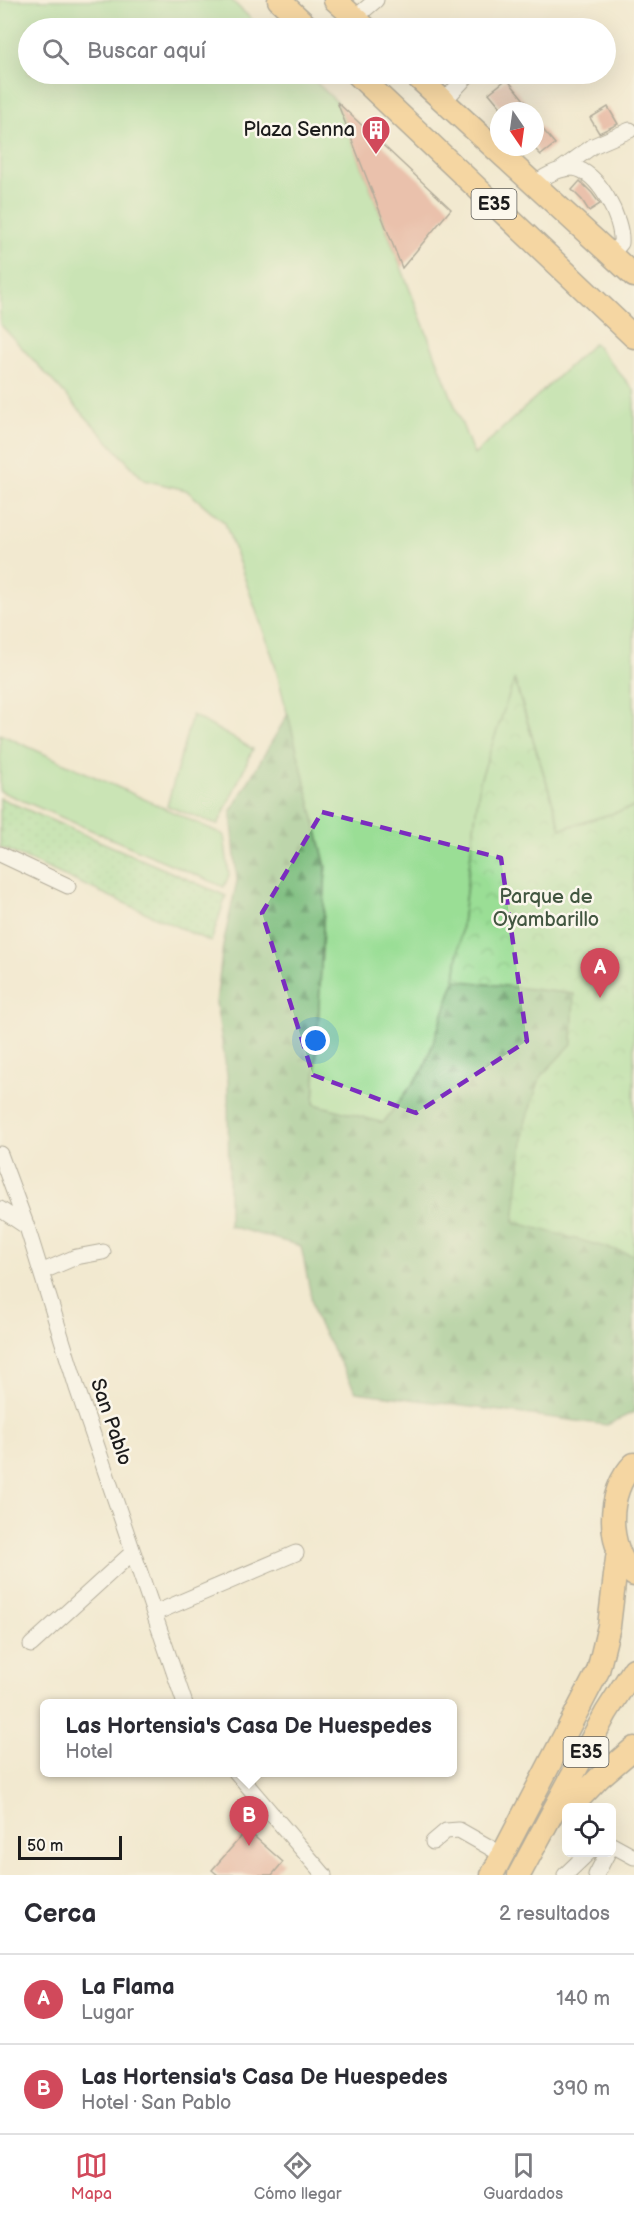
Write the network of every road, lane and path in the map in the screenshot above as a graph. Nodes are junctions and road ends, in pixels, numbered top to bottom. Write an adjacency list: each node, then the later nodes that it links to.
1 (279, 0): 4 (highway)
2 (335, 0): 5 (highway)
3 (376, 0): 6 (street)
4 (298, 18)
5 (355, 18)
6 (363, 18)
7 (368, 84): 16 (highway, E35)
8 (425, 84): 10 (highway, E35)
9 (460, 84): 10 (street)
10 (444, 101): 13 (highway, E35)
11 (630, 130): 12 (street)
12 (560, 170): 13 (street); 14 (street)
13 (534, 184): 14 (highway, E35)
14 (611, 255): 15 (highway, E35)
15 (634, 276)
16 (634, 337)
17 (0, 854): 18 (street)
18 (68, 886)
19 (0, 1154): 21 (street, San Pablo)
20 (0, 1209): 21 (street)
21 (27, 1227): 23 (street, San Pablo)
22 (103, 1252): 23 (street)
23 (41, 1272): 26 (street, San Pablo)
24 (634, 1464): 25 (highway, E35)
25 (618, 1550): 28 (highway, E35); 40 (highway, E35)
26 (133, 1552): 29 (street, San Pablo); 30 (street)
27 (296, 1553): 29 (street)
28 (634, 1575)
29 (154, 1613): 32 (street, San Pablo)
30 (31, 1645)
31 (634, 1669): 37 (highway, E35)
32 (183, 1699)
33 (634, 1748): 35 (highway)
34 (239, 1777): 44 (street)
35 (575, 1803)
36 (562, 1816): 37 (highway)
37 (540, 1838): 46 (highway, E35)
38 (433, 1842): 40 (street)
39 (616, 1849): 43 (street)
40 (503, 1854): 45 (highway, E35)
41 (584, 1857): 47 (street)
42 (606, 1857): 48 (street)
43 (634, 1857)
44 (324, 1875)
45 (492, 1875)
46 (519, 1875)
47 (565, 1875)
48 (596, 1875)

